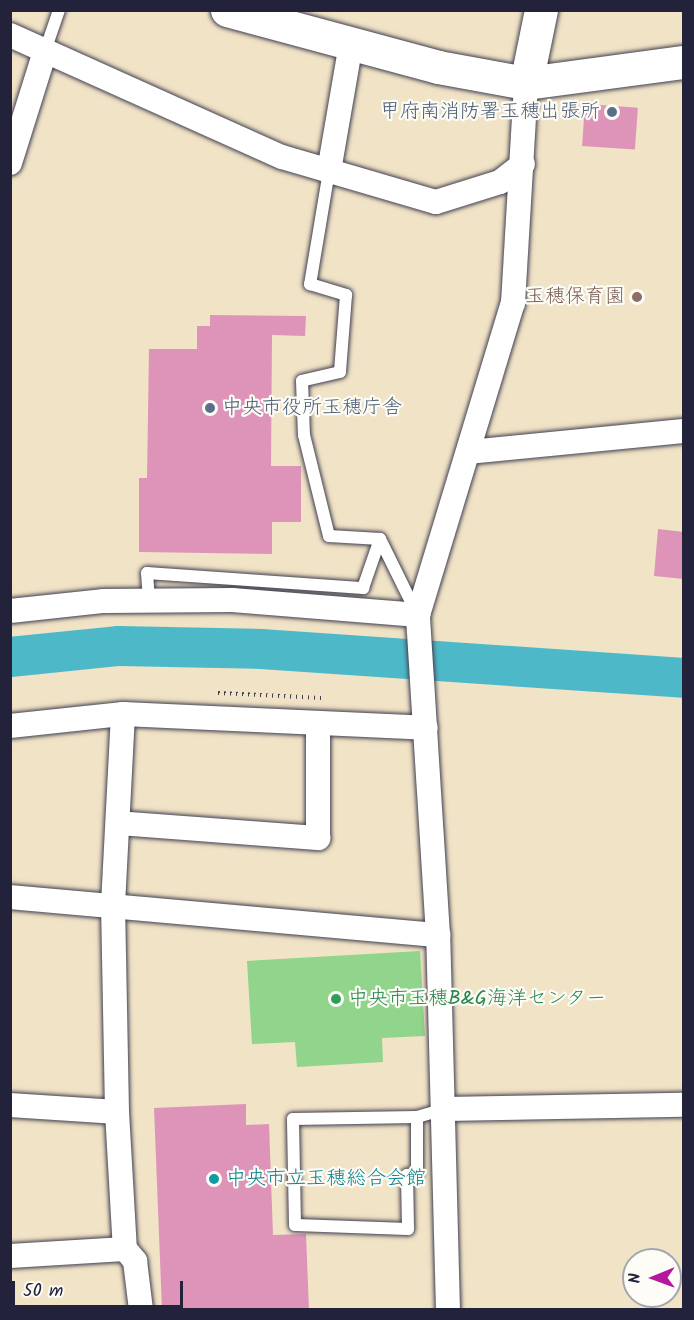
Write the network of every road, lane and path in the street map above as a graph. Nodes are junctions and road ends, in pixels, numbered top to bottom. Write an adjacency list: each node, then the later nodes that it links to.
1 (59, 10): 6 (lane)
2 (227, 10): 5 (street)
3 (541, 10): 8 (street)
4 (10, 35): 6 (street)
5 (351, 44): 8 (street); 11 (street)
6 (45, 51): 9 (street); 11 (street)
7 (684, 62): 8 (street)
8 (526, 83): 10 (street)
9 (10, 163)
10 (523, 164): 11 (street); 13 (street)
11 (329, 171): 14 (lane)
12 (684, 431): 13 (street)
13 (469, 452): 17 (street)
14 (380, 539): 15 (lane); 17 (lane)
15 (149, 601): 16 (street); 17 (street)
16 (10, 610)
17 (418, 615): 21 (street)
18 (123, 714): 19 (street); 20 (street); 22 (street)
19 (318, 723): 21 (street); 22 (street)
20 (10, 726)
21 (426, 728): 25 (street)
22 (118, 823): 24 (street)
23 (10, 897): 24 (street)
24 (113, 903): 25 (street); 29 (street)
25 (438, 935): 28 (street)
26 (10, 1105): 29 (street)
27 (684, 1105): 28 (street)
28 (445, 1109): 30 (lane); 34 (street)
29 (117, 1112): 31 (street)
30 (417, 1117): 30 (lane)
31 (125, 1249): 32 (street); 33 (street)
32 (10, 1256)
33 (141, 1310)
34 (448, 1310)

